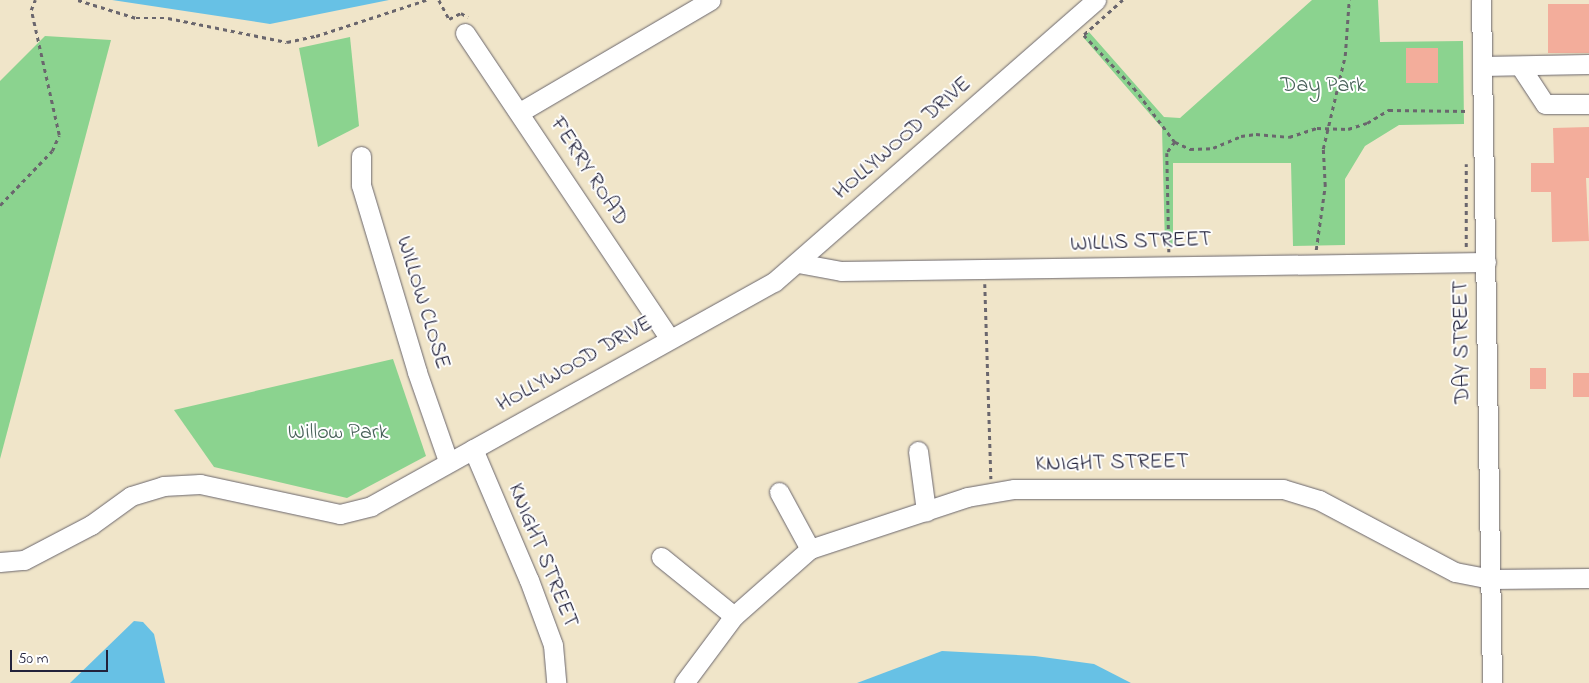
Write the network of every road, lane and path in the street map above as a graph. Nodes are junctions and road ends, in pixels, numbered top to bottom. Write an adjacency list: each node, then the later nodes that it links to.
1 (35, 0): 20 (path)
2 (78, 0): 3 (path)
3 (426, 0)
4 (440, 0): 10 (path)
5 (711, 0): 15 (street)
6 (1096, 0): 22 (street, HOLLYWOOD DRIVE)
7 (1123, 0): 18 (path)
8 (1349, 0): 17 (path)
9 (1481, 0): 12 (street, DAY STREET)
10 (464, 33): 15 (street, FERRY ROAD)
11 (1589, 64): 13 (street)
12 (1482, 66): 13 (street); 16 (street, DAY STREET)
13 (1520, 66): 14 (street)
14 (1589, 104)
15 (520, 112): 26 (street, FERRY ROAD)
16 (1483, 112): 17 (path); 21 (street, DAY STREET)
17 (1326, 130): 18 (path); 23 (path)
18 (1175, 142): 24 (path)
19 (361, 156): 29 (street, WILLOW CLOSE)
20 (0, 205)
21 (1486, 262): 23 (street, WILLIS STREET); 37 (street, DAY STREET)
22 (798, 263): 25 (street, WILLIS STREET); 26 (street, HOLLYWOOD DRIVE)
23 (1314, 264): 24 (street, WILLIS STREET)
24 (1169, 265): 25 (street, WILLIS STREET)
25 (985, 270): 31 (path)
26 (670, 339): 27 (street, HOLLYWOOD DRIVE)
27 (473, 449): 29 (street, HOLLYWOOD DRIVE); 39 (street, KNIGHT STREET)
28 (918, 451): 32 (street)
29 (448, 461): 35 (street, HOLLYWOOD DRIVE)
30 (779, 492): 33 (street)
31 (992, 493): 32 (street, KNIGHT STREET); 37 (street, KNIGHT STREET)
32 (926, 511): 33 (street, KNIGHT STREET)
33 (810, 549): 38 (street, KNIGHT STREET)
34 (661, 557): 38 (street)
35 (0, 562)
36 (1589, 578): 37 (street, KNIGHT STREET)
37 (1490, 579): 41 (street, DAY STREET)
38 (734, 616): 40 (street, KNIGHT STREET)
39 (556, 683)
40 (684, 683)
41 (1492, 683)

